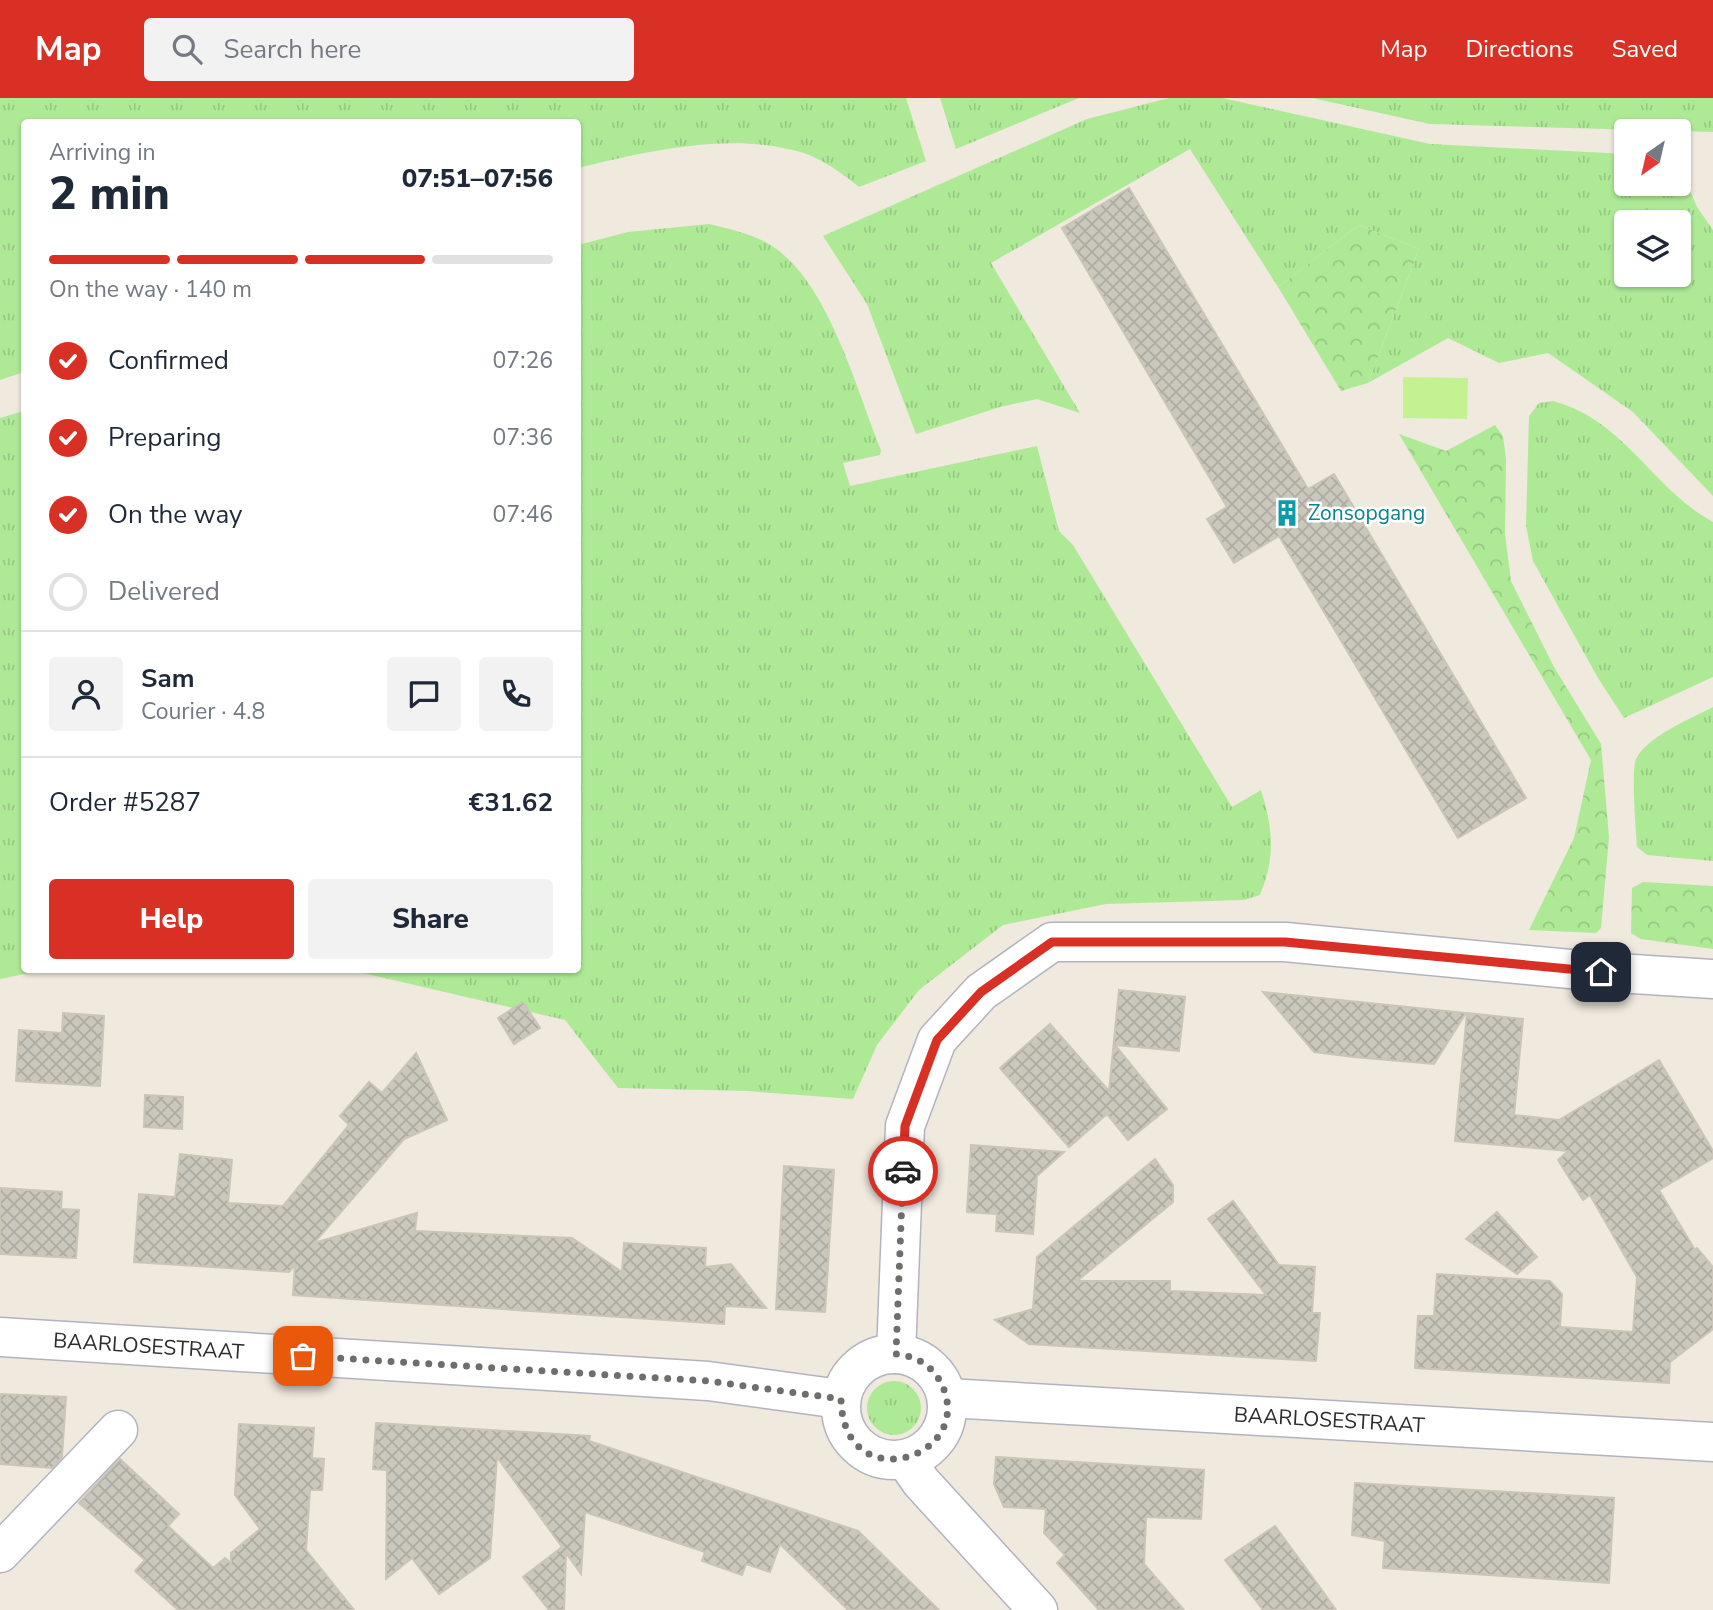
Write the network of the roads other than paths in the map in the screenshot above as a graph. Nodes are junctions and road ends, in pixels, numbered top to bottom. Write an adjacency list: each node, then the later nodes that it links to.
1 (1713, 979): 3 (street)
2 (0, 1337): 5 (street, BAARLOSESTRAAT)
3 (896, 1354): 4 (street); 5 (street)
4 (947, 1398): 7 (street, BAARLOSESTRAAT); 8 (street)
5 (841, 1399): 8 (street)
6 (118, 1430): 9 (street)
7 (1713, 1442)
8 (905, 1459): 10 (street)
9 (0, 1553)
10 (1038, 1610)

